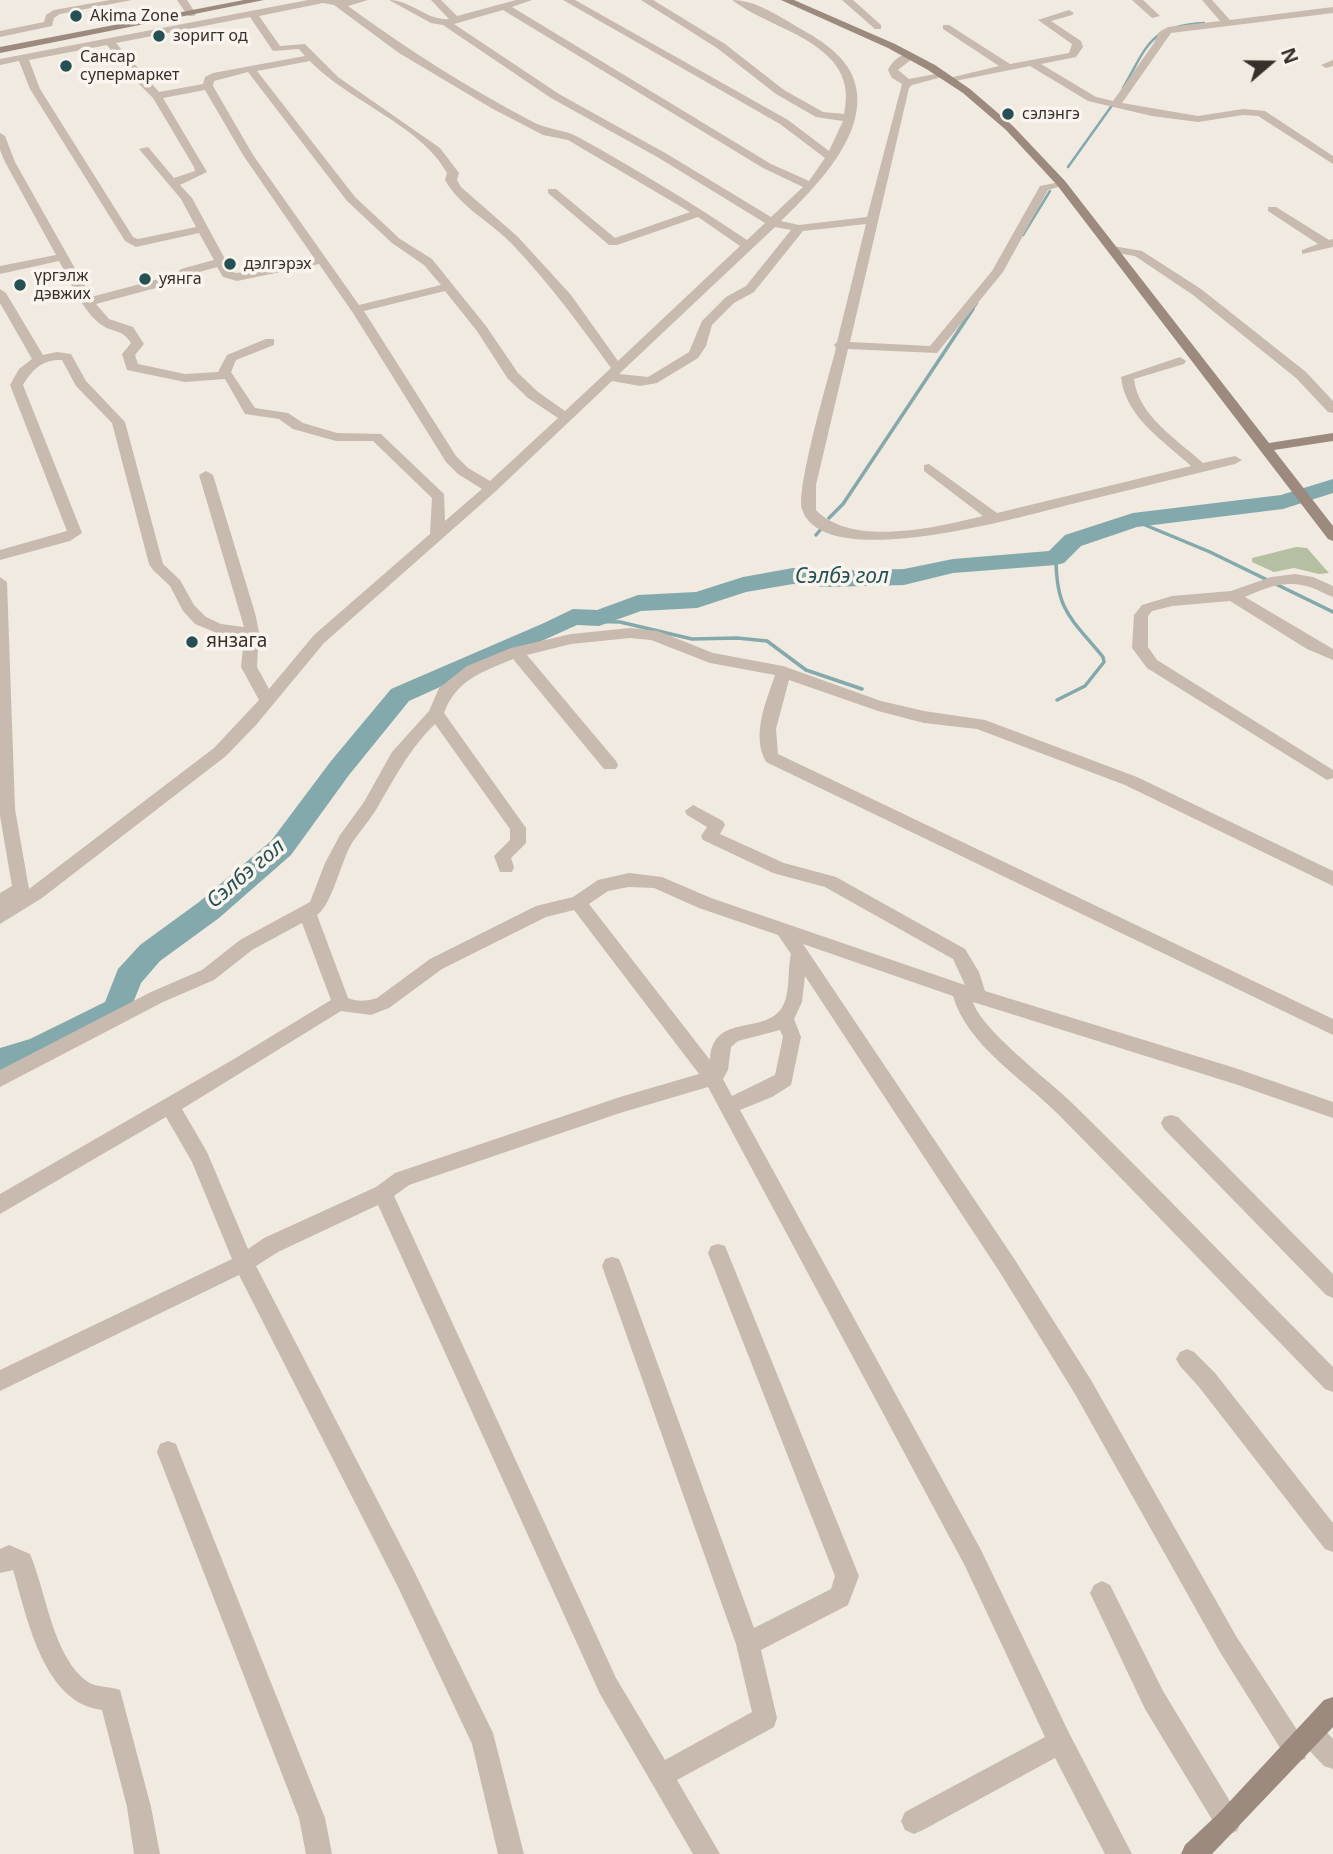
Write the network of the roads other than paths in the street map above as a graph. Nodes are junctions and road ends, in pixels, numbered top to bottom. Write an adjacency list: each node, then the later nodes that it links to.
1 (55, 0): 21 (street)
2 (127, 0): 21 (street)
3 (232, 0): 18 (main road)
4 (257, 0): 18 (main road); 22 (street)
5 (323, 0): 17 (street); 22 (street)
6 (363, 0): 17 (street)
7 (394, 0): 25 (street)
8 (436, 0): 25 (street)
9 (527, 0): 19 (street)
10 (569, 0): 49 (street)
11 (646, 0): 46 (street)
12 (737, 0): 46 (street)
13 (786, 0): 34 (main road)
14 (847, 0): 27 (street)
15 (1137, 0): 24 (street)
16 (1207, 0): 26 (street)
17 (340, 5): 56 (street)
18 (187, 7): 30 (main road); 33 (main road)
19 (505, 7): 25 (street); 53 (street)
20 (1333, 10): 26 (street)
21 (65, 11): 29 (street)
22 (258, 13): 31 (street); 36 (street)
23 (1069, 13): 38 (street)
24 (1155, 16)
25 (450, 21): 58 (street)
26 (1227, 22): 45 (street)
27 (878, 27)
28 (946, 27): 39 (street)
29 (0, 34)
30 (74, 36): 32 (street); 33 (main road)
31 (109, 41): 32 (street); 44 (street)
32 (85, 46): 35 (street)
33 (1, 48): 37 (street)
34 (909, 56): 41 (main road); 42 (street)
35 (23, 58): 37 (street); 60 (street)
36 (311, 58): 40 (street); 77 (street)
37 (3, 62)
38 (1033, 64): 39 (street); 45 (street)
39 (1006, 67): 41 (street)
40 (252, 71): 43 (street); 69 (street)
41 (946, 77): 42 (street); 51 (main road)
42 (908, 83): 57 (street)
43 (208, 86): 44 (street); 66 (street)
44 (157, 96): 52 (street)
45 (1117, 103): 50 (street)
46 (848, 118): 49 (street)
47 (0, 136): 65 (street)
48 (144, 149): 52 (street)
49 (831, 158): 53 (street)
50 (1333, 161)
51 (1061, 183): 63 (main road); 74 (street)
52 (173, 184): 60 (street)
53 (811, 186): 58 (street)
54 (552, 191): 56 (street)
55 (1272, 209): 61 (street)
56 (699, 214): 62 (street)
57 (872, 220): 59 (street); 74 (street)
58 (773, 223): 59 (street); 62 (street)
59 (799, 228): 77 (street)
60 (202, 229): 67 (street)
61 (1330, 244): 64 (street)
62 (748, 246): 77 (street)
63 (1113, 250): 81 (street); 84 (main road)
64 (1306, 253)
65 (63, 257): 68 (street); 71 (street)
66 (320, 260): 67 (street); 72 (street)
67 (221, 262): 71 (street)
68 (0, 270)
69 (449, 287): 72 (street); 82 (street)
70 (0, 293): 76 (street)
71 (88, 302): 78 (street)
72 (356, 309): 89 (street)
73 (270, 342): 78 (street)
74 (841, 345): 90 (street)
75 (1180, 360): 86 (street)
76 (40, 361): 79 (street); 97 (street)
77 (615, 373): 82 (street)
78 (223, 374): 91 (street)
79 (16, 385): 80 (street); 93 (street)
80 (0, 389)
81 (1333, 409)
82 (566, 418): 89 (street)
83 (1333, 437): 84 (main road)
84 (1268, 452): 92 (main road)
85 (1235, 460): 86 (street)
86 (1199, 467): 90 (street)
87 (929, 468): 90 (street)
88 (206, 475): 97 (street)
89 (491, 488): 91 (street)
90 (993, 517)
91 (437, 534): 101 (street)
92 (1333, 536)
93 (0, 555)
94 (0, 582): 108 (street)
95 (1333, 592): 96 (street)
96 (1233, 596): 99 (street); 104 (street)
97 (252, 632): 101 (street)
98 (516, 652): 100 (street); 102 (street); 103 (street)
99 (1333, 654)
100 (783, 673): 107 (street); 118 (street)
101 (267, 699): 108 (street)
102 (436, 714): 106 (street); 111 (street)
103 (610, 765)
104 (1327, 774)
105 (693, 811): 115 (street)
106 (506, 867)
107 (1333, 879)
108 (22, 896): 109 (street); 112 (street)
109 (0, 902)
110 (578, 902): 113 (street); 116 (street); 119 (street)
111 (307, 912): 116 (street); 120 (street)
112 (0, 917)
113 (785, 931): 114 (street); 115 (street)
114 (800, 953): 117 (street); 141 (street)
115 (969, 993): 123 (street); 133 (street)
116 (341, 1003): 121 (street)
117 (784, 1018): 119 (street); 122 (street)
118 (1333, 1027)
119 (713, 1078): 122 (street); 125 (street)
120 (0, 1079)
121 (170, 1106): 126 (street); 128 (street)
122 (728, 1106): 140 (street)
123 (1333, 1111)
124 (1171, 1123): 130 (street)
125 (383, 1193): 128 (street); 143 (street)
126 (0, 1205)
127 (718, 1253): 138 (street)
128 (244, 1263): 132 (street); 148 (street)
129 (612, 1266): 138 (street)
130 (1333, 1288)
131 (1187, 1359): 135 (street)
132 (0, 1381)
133 (1333, 1382)
134 (168, 1452): 147 (street)
135 (1333, 1541)
136 (0, 1562): 146 (street)
137 (1102, 1593): 145 (street)
138 (748, 1644): 143 (street)
139 (1333, 1709): 141 (main road)
140 (1060, 1742): 144 (street); 150 (street)
141 (1304, 1742): 142 (street); 145 (main road)
142 (1333, 1757)
143 (660, 1776): 149 (street)
144 (914, 1821)
145 (1228, 1822): 151 (main road)
146 (146, 1854)
147 (319, 1854)
148 (511, 1854)
149 (707, 1854)
150 (1119, 1854)
151 (1194, 1854)

